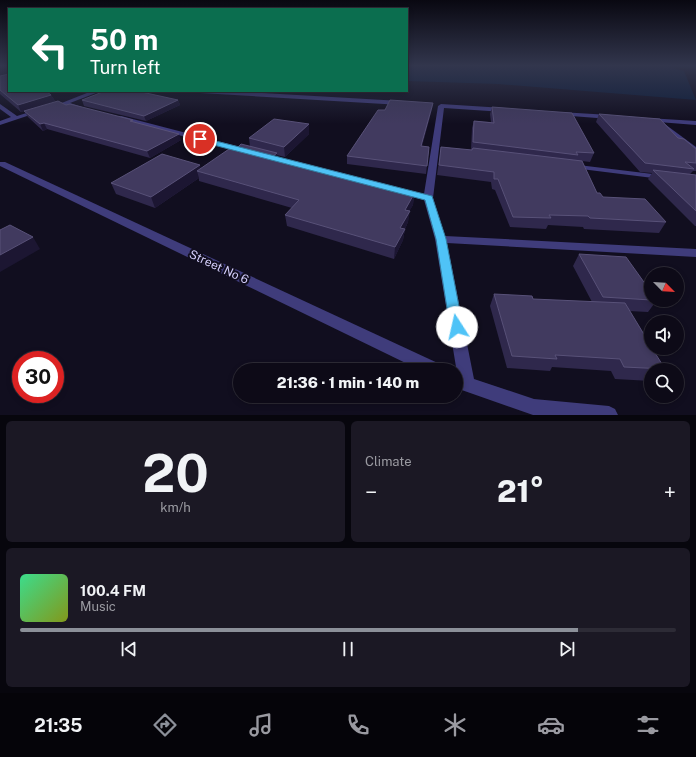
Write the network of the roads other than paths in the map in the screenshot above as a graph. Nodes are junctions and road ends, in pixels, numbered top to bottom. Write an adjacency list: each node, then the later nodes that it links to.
1 (95, 92): 5 (street)
2 (216, 92): 3 (street)
3 (410, 104)
4 (0, 106): 10 (street)
5 (86, 109)
6 (43, 110): 10 (street)
7 (510, 111): 22 (street)
8 (549, 113): 11 (street)
9 (109, 115): 17 (street)
10 (16, 118): 14 (street)
11 (618, 118)
12 (642, 120): 13 (street)
13 (657, 121): 15 (street); 16 (lane)
14 (0, 123)
15 (696, 123)
16 (696, 150)
17 (254, 153)
18 (284, 161): 22 (street)
19 (2, 164): 25 (street, Street No 6)
20 (561, 165): 21 (lane)
21 (672, 179)
22 (428, 198): 23 (street)
23 (441, 239): 24 (street); 26 (street)
24 (696, 253)
25 (421, 363)
26 (459, 363)
27 (463, 382): 28 (street)
28 (609, 415)

